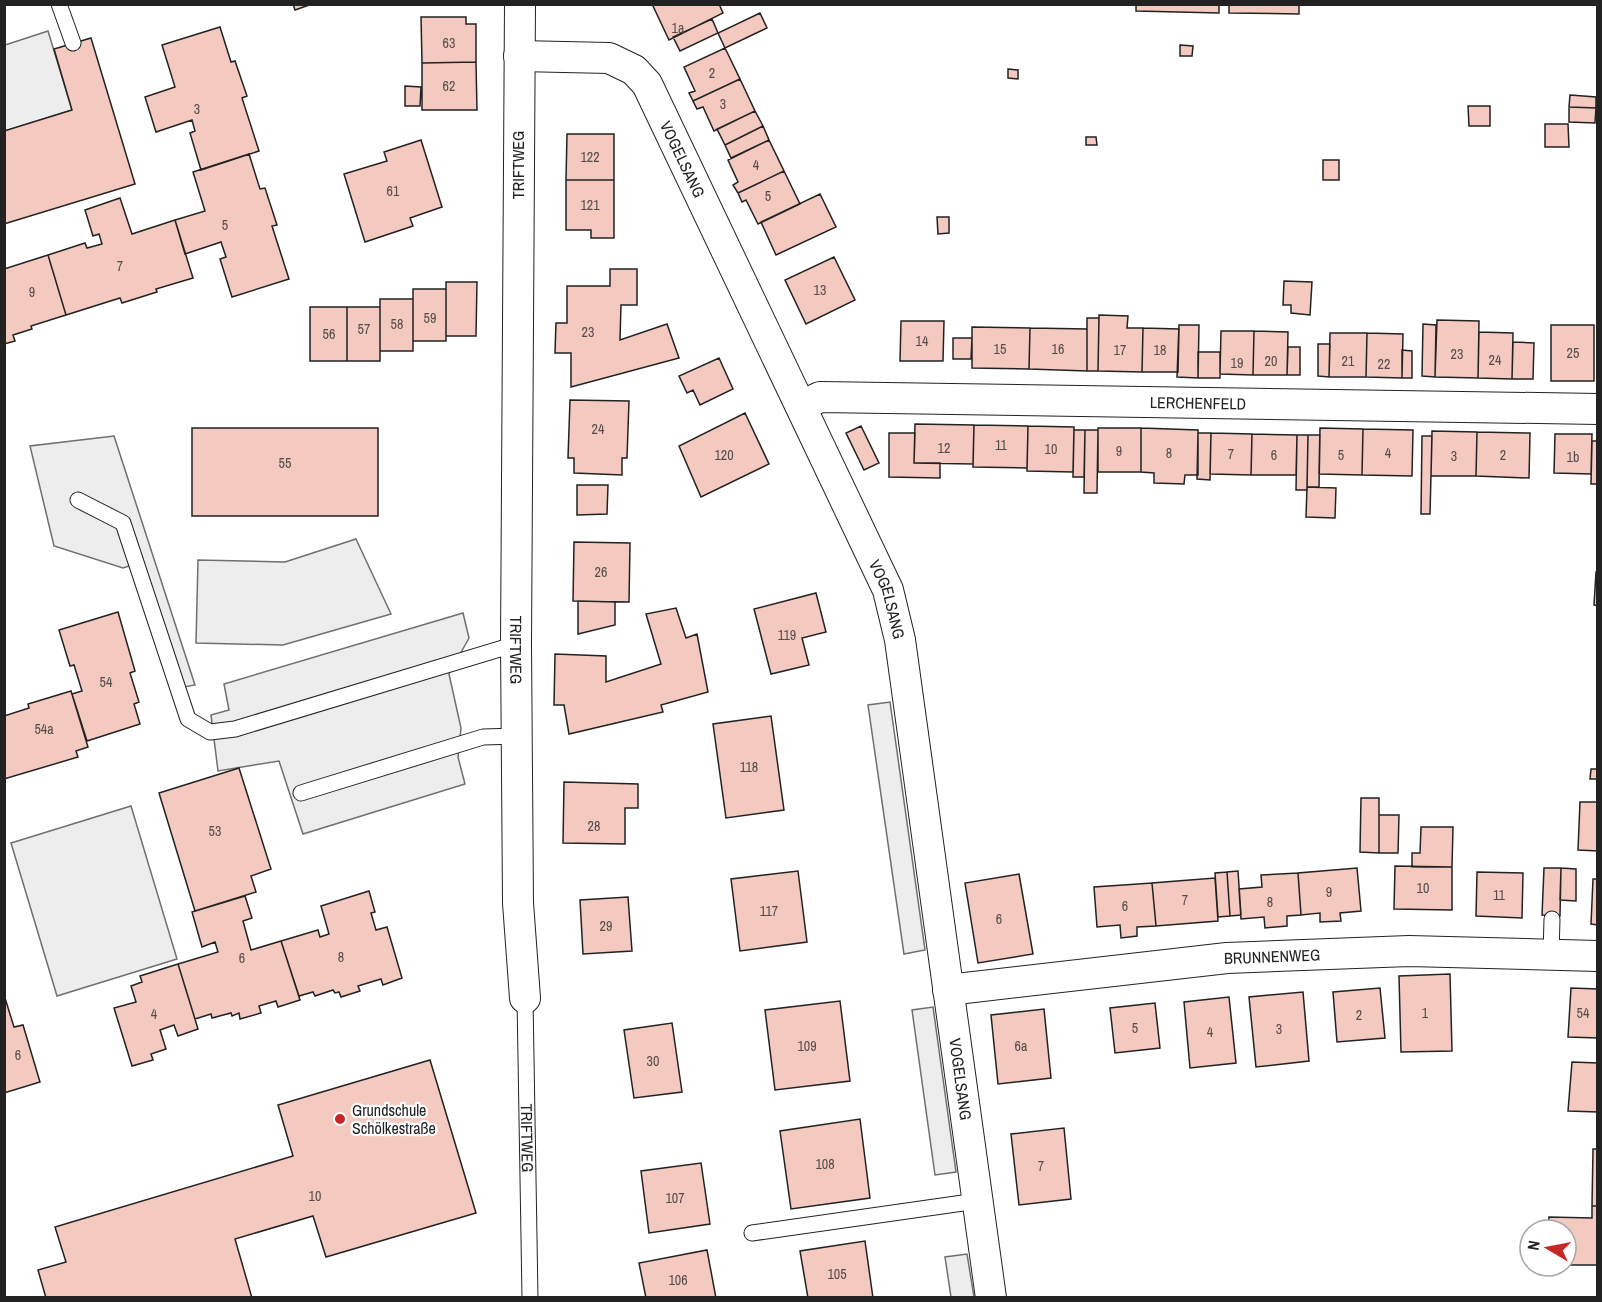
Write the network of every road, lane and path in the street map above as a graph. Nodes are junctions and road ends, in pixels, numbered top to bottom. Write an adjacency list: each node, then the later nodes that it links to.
1 (59, 4): 3 (lane)
2 (520, 4): 4 (street, TRIFTWEG)
3 (73, 43)
4 (519, 56): 5 (street, VOGELSANG); 8 (street, TRIFTWEG)
5 (801, 406): 6 (street, LERCHENFELD); 14 (street, VOGELSANG)
6 (1598, 410)
7 (78, 500): 8 (lane)
8 (516, 644): 9 (street, TRIFTWEG)
9 (517, 736): 10 (lane); 15 (street, TRIFTWEG)
10 (301, 793)
11 (1552, 919): 12 (lane)
12 (1551, 955): 13 (street, BRUNNENWEG); 14 (street, BRUNNENWEG)
13 (1598, 956)
14 (948, 990): 16 (street, VOGELSANG)
15 (525, 998): 18 (lane, TRIFTWEG)
16 (977, 1201): 17 (lane); 19 (street, VOGELSANG)
17 (752, 1233)
18 (530, 1298)
19 (991, 1298)

